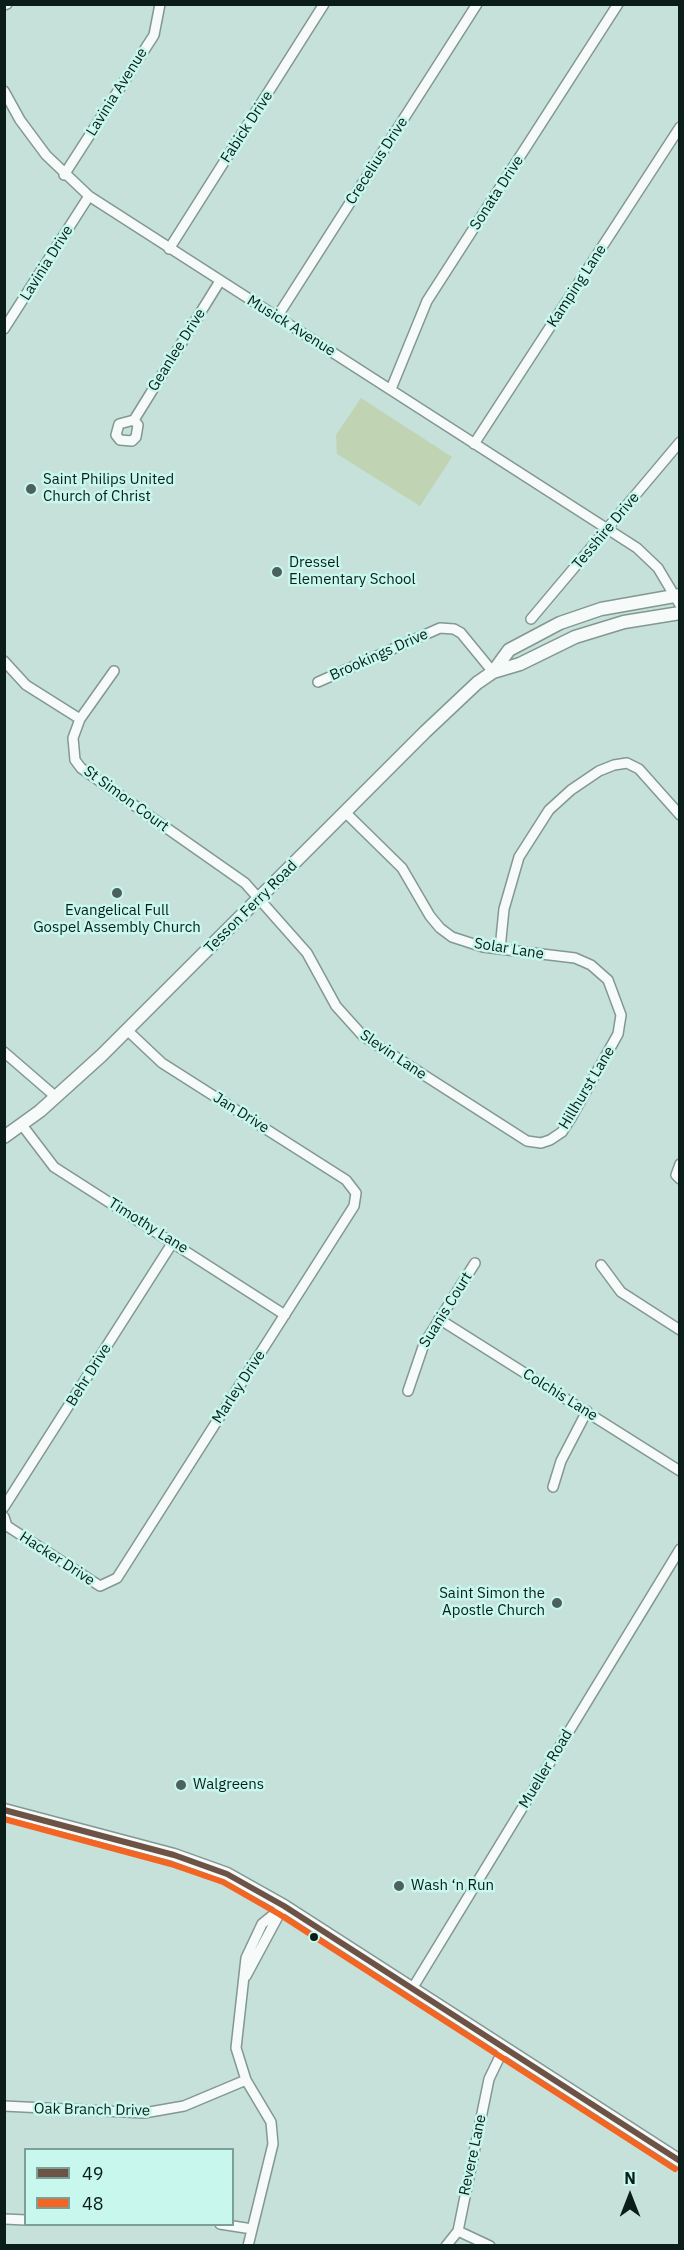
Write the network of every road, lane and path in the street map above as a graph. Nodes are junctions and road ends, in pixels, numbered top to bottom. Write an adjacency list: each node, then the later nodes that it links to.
1 (160, 4): 7 (street, Lavinia Avenue)
2 (324, 4): 9 (street, Fabick Drive)
3 (477, 4): 11 (street, Crecelius Drive)
4 (618, 4): 13 (street, Sonata Drive)
5 (4, 92): 7 (street, Musick Avenue)
6 (680, 128): 16 (street, Kamping Lane)
7 (64, 175): 8 (street, Musick Avenue)
8 (89, 196): 9 (street, Musick Avenue); 12 (street, Lavinia Drive)
9 (169, 249): 10 (street, Musick Avenue)
10 (220, 281): 11 (street, Musick Avenue); 14 (street, Geanlee Drive)
11 (277, 316): 13 (street, Musick Avenue)
12 (5, 326)
13 (391, 389): 16 (street, Musick Avenue)
14 (134, 420)
15 (680, 442): 17 (street, Tesshire Drive)
16 (474, 444): 17 (street, Musick Avenue)
17 (608, 529): 18 (street, Musick Avenue); 20 (street, Tesshire Drive)
18 (677, 599): 23 (main road, Tesson Ferry Road)
19 (680, 613): 23 (main road, Tesson Ferry Road)
20 (531, 619)
21 (4, 661): 25 (street)
22 (114, 670): 25 (street, St Simon Court)
23 (493, 672): 24 (street, Brookings Drive); 26 (main road, Tesson Ferry Road)
24 (318, 682)
25 (80, 719): 28 (street, St Simon Court)
26 (345, 812): 28 (main road, Tesson Ferry Road); 29 (street, Solar Lane)
27 (680, 815): 29 (street)
28 (258, 898): 31 (main road, Tesson Ferry Road); 36 (street, Slevin Lane)
29 (500, 949): 30 (street, Solar Lane)
30 (613, 988): 36 (street, Hillhurst Lane)
31 (127, 1030): 33 (main road, Tesson Ferry Road); 39 (street, Jan Drive)
32 (4, 1053): 33 (street)
33 (56, 1097): 34 (main road, Tesson Ferry Road)
34 (22, 1125): 35 (main road, Tesson Ferry Road); 40 (street, Timothy Lane)
35 (4, 1137)
36 (541, 1143)
37 (680, 1164): 38 (street)
38 (680, 1179)
39 (356, 1193): 43 (street, Marley Drive)
40 (173, 1242): 43 (street, Timothy Lane); 50 (street, Behr Drive)
41 (475, 1263): 44 (street, Suanis Court)
42 (601, 1265): 45 (street)
43 (285, 1315): 53 (street, Marley Drive)
44 (439, 1319): 46 (street, Suanis Court); 47 (street, Colchis Lane)
45 (680, 1330)
46 (408, 1391)
47 (587, 1411): 48 (street, Colchis Lane); 49 (street)
48 (680, 1471)
49 (553, 1486)
50 (4, 1507)
51 (4, 1517): 53 (street, Hacker Drive)
52 (680, 1549): 56 (street, Mueller Road)
53 (117, 1578)
54 (4, 1810): 55 (main road)
55 (284, 1906): 56 (main road); 58 (street)
56 (412, 1989): 57 (main road)
57 (504, 2048): 60 (main road); 65 (street, Revere Lane)
58 (246, 2080): 59 (street, Oak Branch Drive); 64 (street)
59 (4, 2106)
60 (680, 2161)
61 (4, 2219): 62 (street)
62 (24, 2220)
63 (233, 2226): 64 (street)
64 (252, 2229): 66 (street)
65 (458, 2231): 67 (street); 68 (street)
66 (248, 2246)
67 (446, 2246)
68 (490, 2246)

